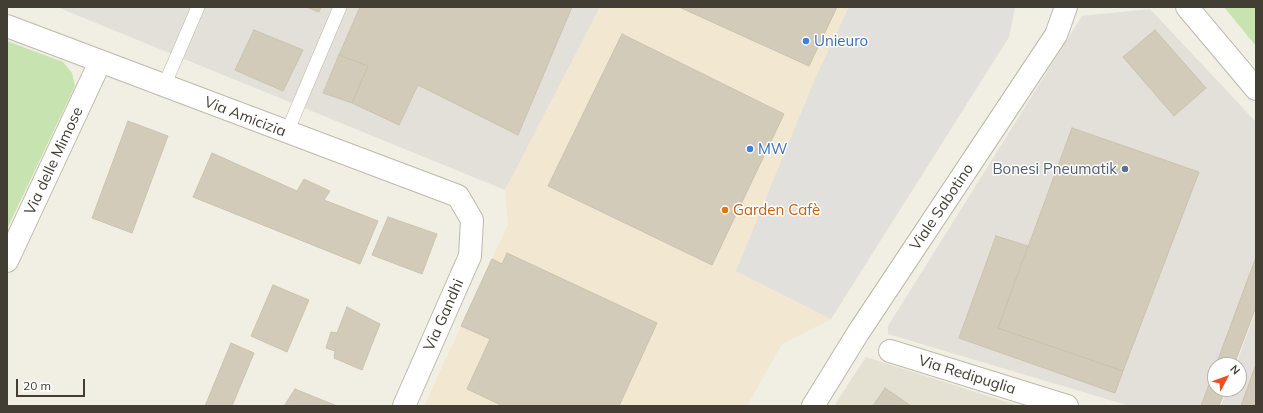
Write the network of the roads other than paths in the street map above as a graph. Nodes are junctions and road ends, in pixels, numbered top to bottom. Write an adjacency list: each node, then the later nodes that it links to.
1 (198, 7): 7 (lane)
2 (340, 7): 9 (lane)
3 (1066, 7): 14 (street, Viale Sabotino)
4 (1187, 7): 8 (street)
5 (7, 26): 6 (street, Via Amicizia)
6 (100, 62): 7 (street, Via Amicizia); 11 (street, Via delle Mimose)
7 (164, 86): 9 (street, Via Amicizia)
8 (1256, 89)
9 (287, 132): 10 (street, Via Amicizia)
10 (472, 220): 13 (street, Via Gandhi)
11 (7, 261)
12 (890, 351): 15 (street, Via Redipuglia)
13 (404, 406)
14 (813, 406)
15 (1067, 406)

